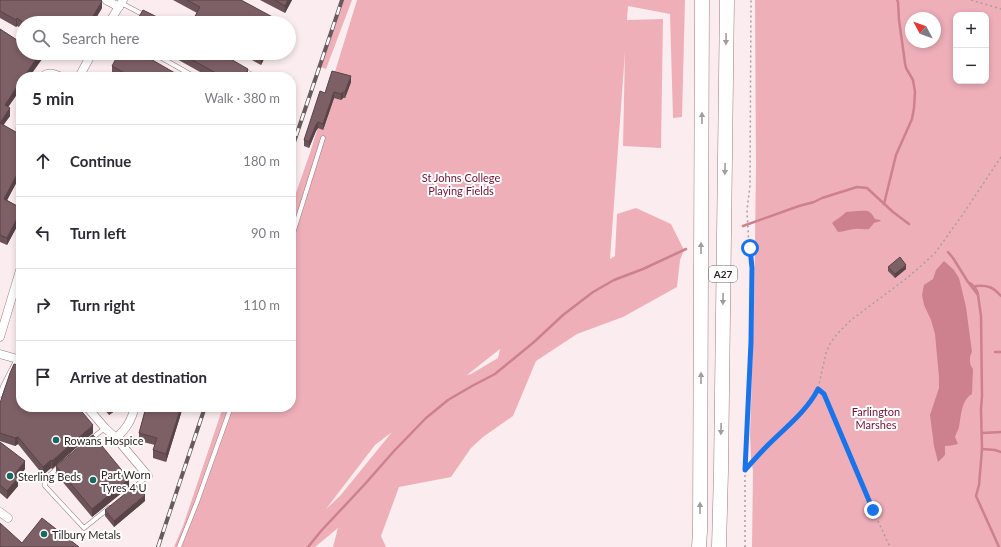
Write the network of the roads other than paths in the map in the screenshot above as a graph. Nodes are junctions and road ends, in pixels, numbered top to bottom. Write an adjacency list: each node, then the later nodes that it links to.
1 (106, 0): 4 (street)
2 (702, 0): 35 (highway, A27, one-way to 2)
3 (727, 0): 36 (highway, A27, one-way to 36)
4 (121, 4): 5 (lane); 6 (street)
5 (146, 15)
6 (113, 16)
7 (88, 60): 10 (street)
8 (165, 60): 11 (lane)
9 (238, 67): 12 (lane)
10 (82, 72)
11 (186, 72)
12 (247, 72)
13 (323, 138): 14 (lane)
14 (296, 224)
15 (16, 280): 16 (street)
16 (3, 315): 17 (street)
17 (0, 336)
18 (0, 354): 19 (street)
19 (16, 359)
20 (16, 365): 21 (lane)
21 (0, 395)
22 (91, 412): 25 (street)
23 (133, 412): 26 (street)
24 (229, 412): 34 (lane)
25 (105, 428): 26 (street); 27 (lane)
26 (116, 438): 29 (street)
27 (87, 443)
28 (63, 464): 31 (lane)
29 (148, 476): 30 (lane)
30 (130, 491)
31 (113, 505)
32 (0, 512): 33 (street)
33 (8, 518)
34 (179, 547)
35 (699, 547)
36 (719, 547)

